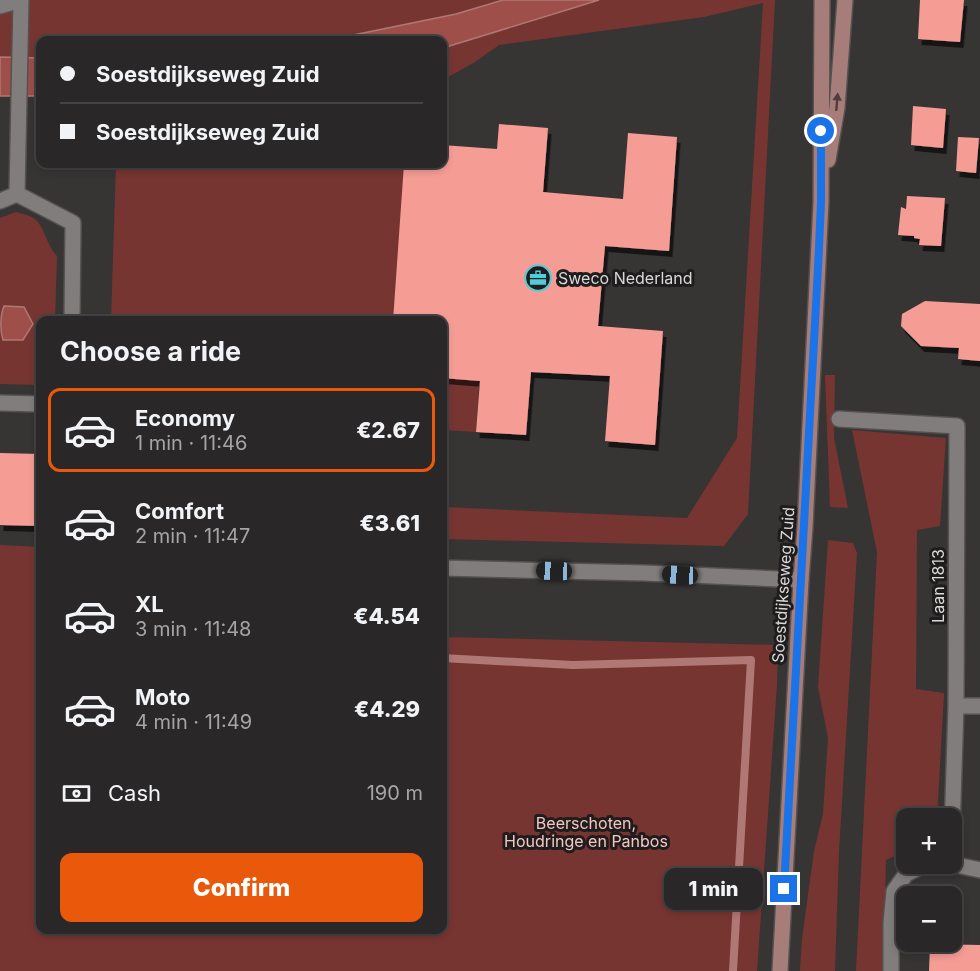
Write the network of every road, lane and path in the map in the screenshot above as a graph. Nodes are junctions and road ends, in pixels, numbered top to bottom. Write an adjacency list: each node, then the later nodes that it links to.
1 (21, 0): 4 (street); 5 (street)
2 (822, 0): 7 (main road, Soestdijkseweg Zuid)
3 (845, 0): 7 (main road, Soestdijkseweg Zuid, one-way to 3)
4 (0, 6)
5 (18, 194): 6 (street); 8 (street)
6 (0, 201)
7 (821, 202): 13 (main road, Soestdijkseweg Zuid)
8 (72, 316)
9 (0, 403): 10 (street)
10 (36, 404)
11 (839, 419): 14 (street, Laan 1813)
12 (447, 568): 13 (street)
13 (801, 580): 20 (main road, Soestdijkseweg Zuid)
14 (956, 706): 15 (street); 16 (street, Laan 1813)
15 (980, 706)
16 (953, 808)
17 (962, 866): 18 (street)
18 (980, 870)
19 (906, 874): 21 (street)
20 (780, 971)
21 (891, 971)

